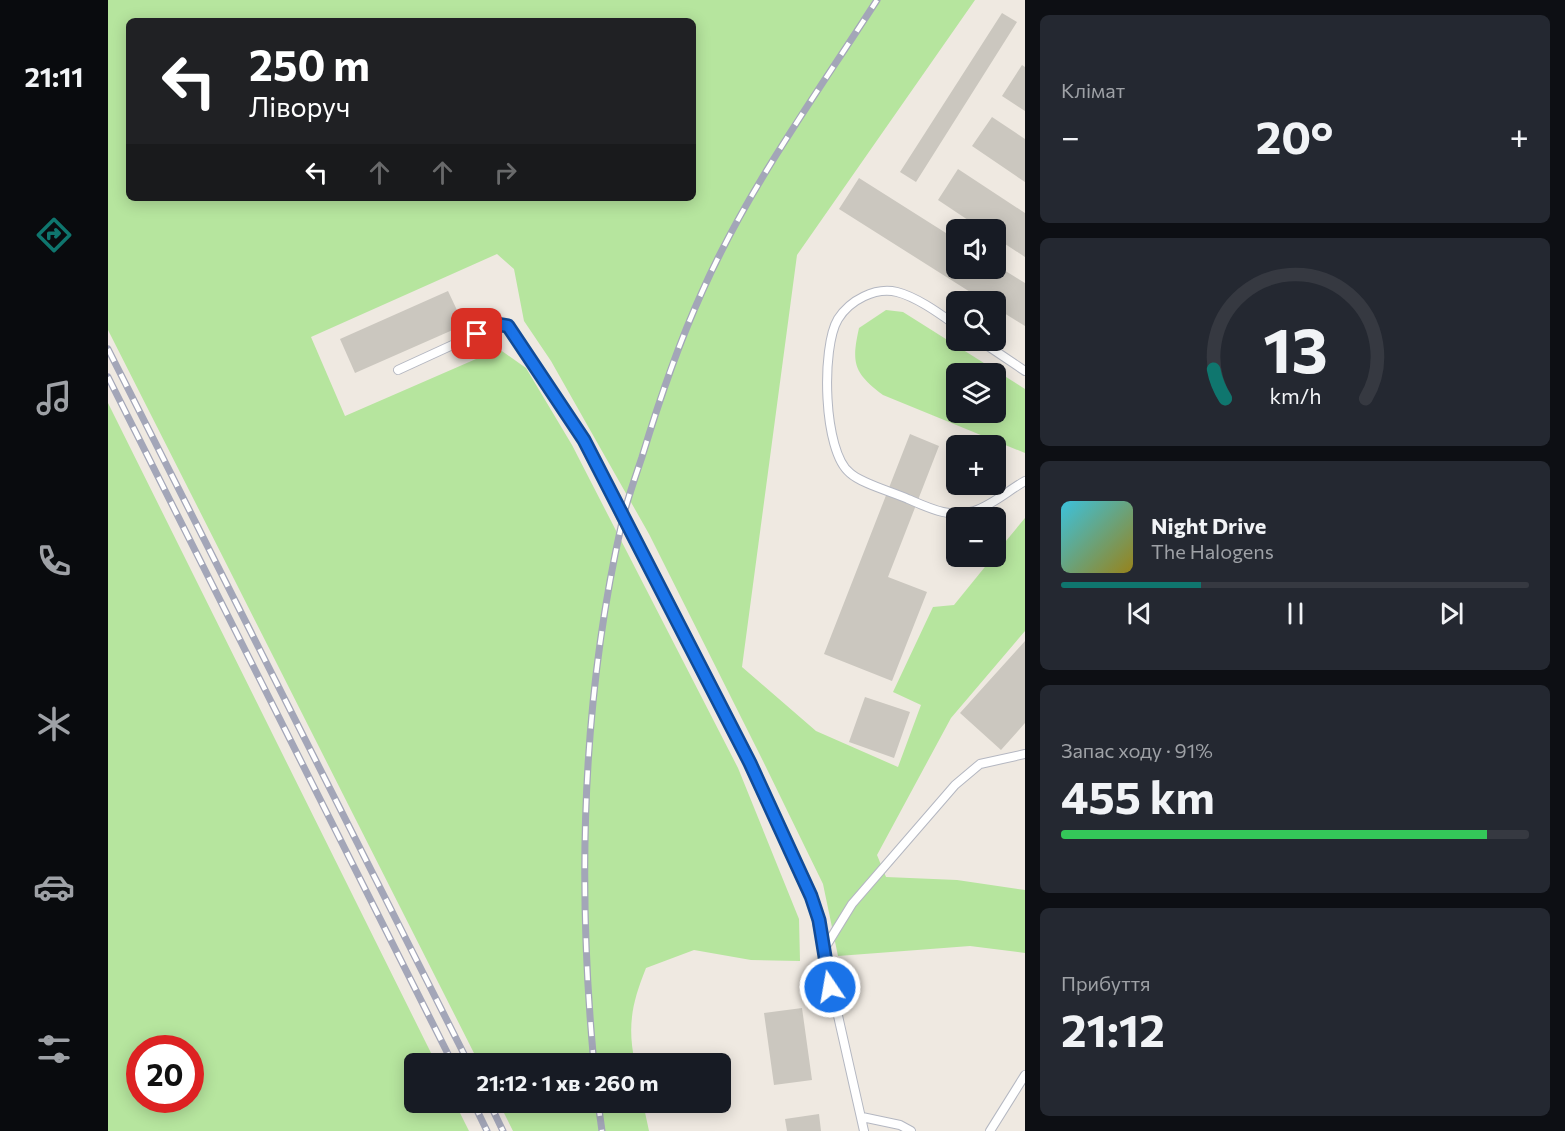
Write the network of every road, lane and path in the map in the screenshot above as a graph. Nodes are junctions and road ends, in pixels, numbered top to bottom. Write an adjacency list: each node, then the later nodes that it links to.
1 (946, 320): 5 (lane)
2 (995, 351): 4 (lane)
3 (398, 370): 7 (lane)
4 (1025, 371)
5 (1025, 481)
6 (1025, 754): 7 (lane)
7 (823, 951): 9 (lane)
8 (1025, 1075): 12 (lane)
9 (862, 1117): 10 (lane); 11 (lane)
10 (864, 1131)
11 (911, 1131)
12 (990, 1131)

